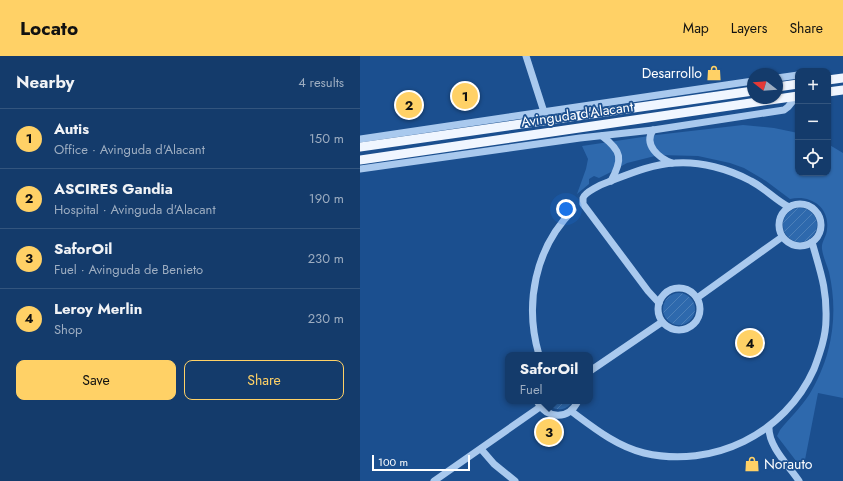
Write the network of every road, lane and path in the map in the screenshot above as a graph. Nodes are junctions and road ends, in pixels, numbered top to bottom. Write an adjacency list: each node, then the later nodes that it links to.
1 (526, 56): 14 (street)
2 (795, 75): 3 (street)
3 (783, 77)
4 (843, 78): 5 (main road)
5 (831, 80)
6 (747, 82): 14 (street, Avinguda d'Alacant)
7 (795, 84): 8 (main road)
8 (783, 86)
9 (843, 90): 11 (main road)
10 (747, 92): 18 (main road, Avinguda d'Alacant)
11 (831, 92)
12 (795, 96): 19 (main road, Avinguda d'Alacant)
13 (795, 99): 15 (street, Avinguda d'Alacant)
14 (544, 112): 17 (street, Avinguda d'Alacant)
15 (653, 130): 16 (street, Avinguda d'Alacant); 20 (street)
16 (602, 136): 21 (street, Avinguda d'Alacant); 22 (street, Avinguda d'Alacant)
17 (360, 138)
18 (360, 147)
19 (360, 160)
20 (672, 163): 22 (street); 23 (street)
21 (360, 169)
22 (611, 181): 28 (street)
23 (789, 207): 25 (street); 26 (street)
24 (573, 210): 30 (street)
25 (782, 237): 26 (street); 27 (street)
26 (812, 242): 35 (street)
27 (697, 298): 28 (street); 29 (street)
28 (659, 304): 29 (street)
29 (662, 322): 31 (street)
30 (538, 352)
31 (593, 369)
32 (539, 404): 34 (street); 36 (street)
33 (576, 404): 34 (street)
34 (571, 411): 35 (street)
35 (769, 427): 39 (street)
36 (481, 449): 37 (street); 38 (street)
37 (434, 481)
38 (515, 481)
39 (800, 481)

